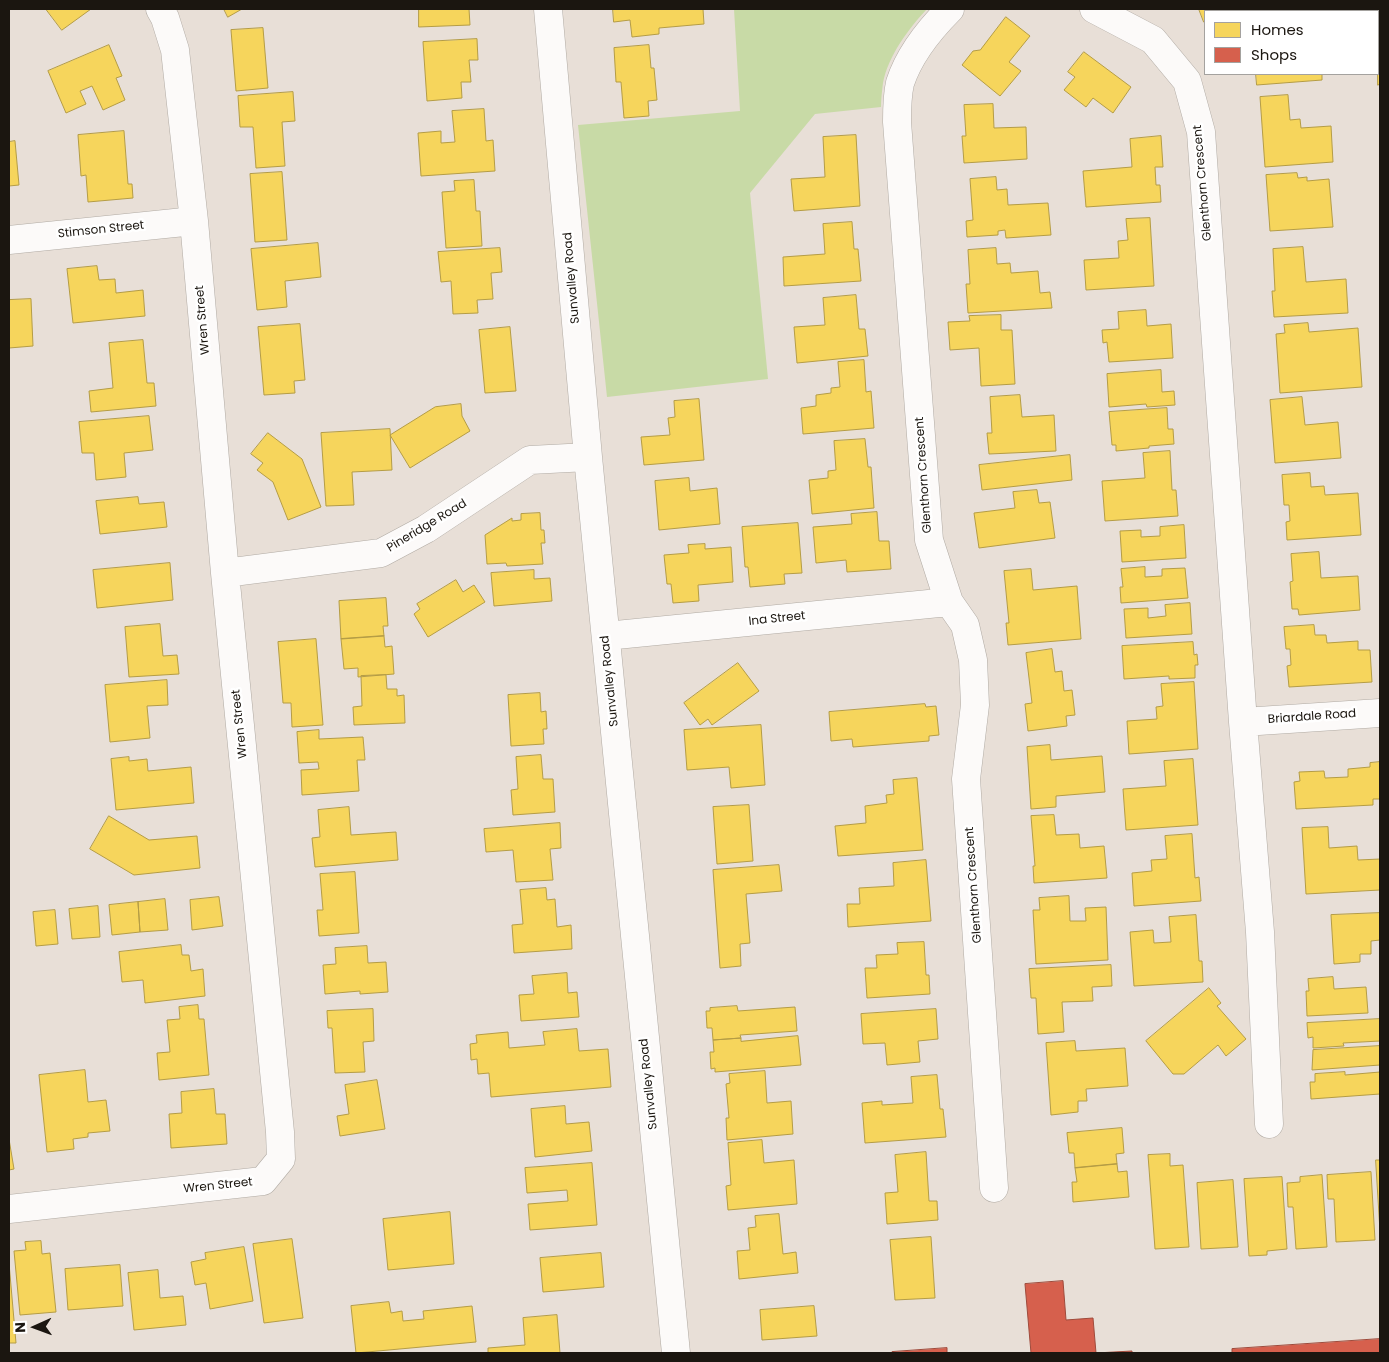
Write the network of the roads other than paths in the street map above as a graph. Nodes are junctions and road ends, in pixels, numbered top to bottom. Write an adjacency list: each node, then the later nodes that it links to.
1 (160, 9): 5 (street, Wren Street)
2 (548, 9): 7 (street, Sunvalley Road)
3 (950, 9): 9 (street, Glenthorn Crescent)
4 (1094, 9): 12 (street, Glenthorn Crescent)
5 (194, 221): 6 (street, Stimson Street); 8 (street, Wren Street)
6 (9, 240)
7 (588, 456): 8 (street, Pineridge Road); 10 (street, Sunvalley Road)
8 (225, 573): 15 (street, Wren Street)
9 (949, 602): 10 (street, Ina Street); 14 (street, Glenthorn Crescent)
10 (606, 636): 16 (street, Sunvalley Road)
11 (1380, 713): 12 (street, Briardale Road)
12 (1243, 722): 13 (street, Glenthorn Crescent)
13 (1269, 1124)
14 (994, 1188)
15 (9, 1209)
16 (676, 1353)

